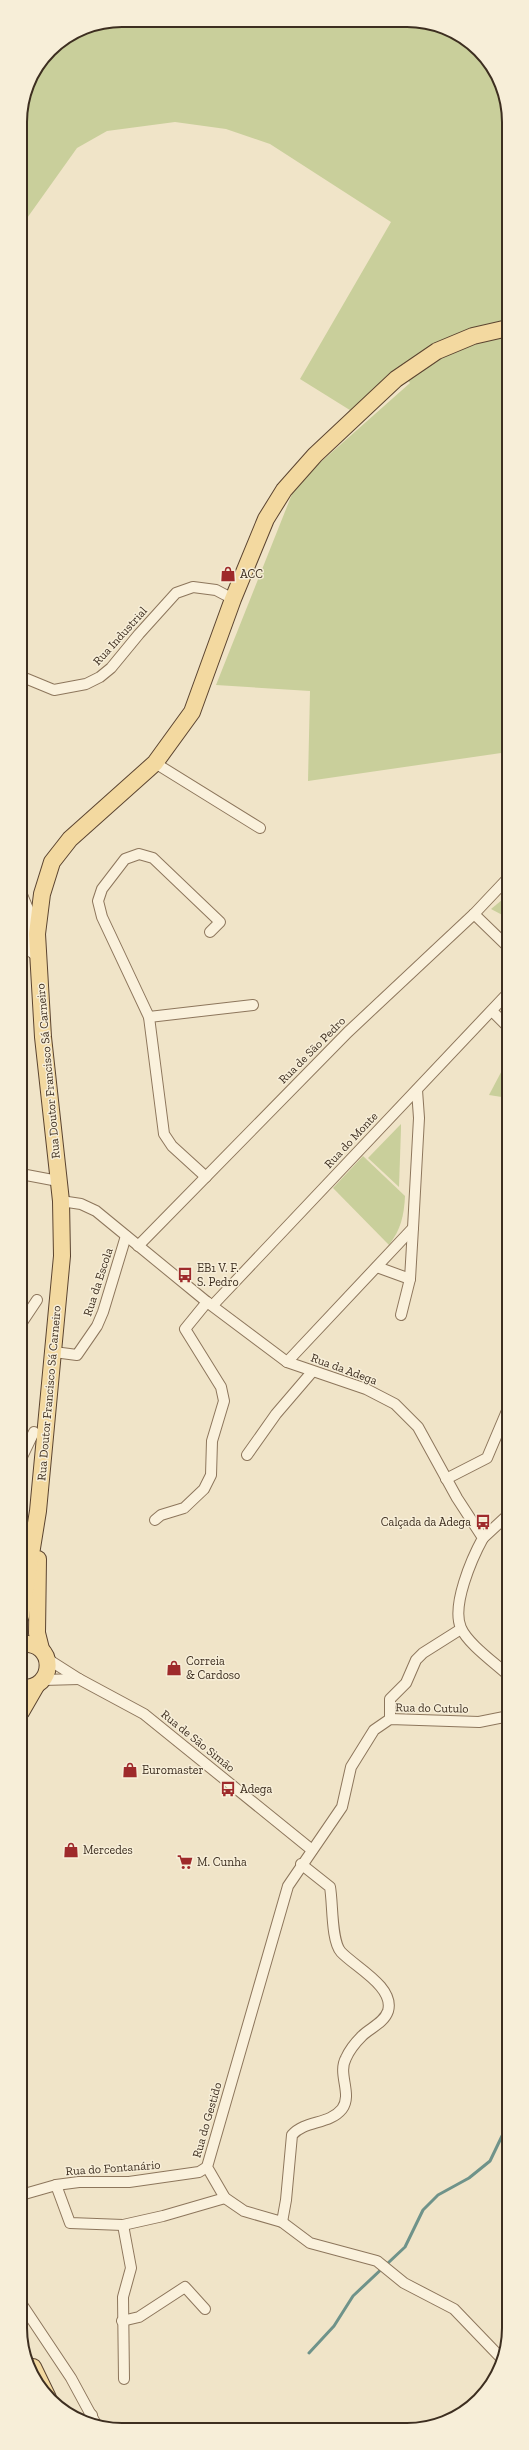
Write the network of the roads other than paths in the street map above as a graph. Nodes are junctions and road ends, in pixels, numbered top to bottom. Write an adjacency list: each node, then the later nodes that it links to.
1 (502, 329): 2 (main road, Rua Doutor Francisco Sá Carneiro)
2 (233, 599): 3 (street, Rua Industrial); 4 (main road, Rua Doutor Francisco Sá Carneiro)
3 (27, 679)
4 (155, 762): 5 (street); 13 (main road, Rua Doutor Francisco Sá Carneiro)
5 (260, 828)
6 (502, 884): 8 (street, Rua de São Pedro)
7 (27, 907): 11 (street)
8 (474, 914): 10 (street); 21 (street, Rua de São Pedro)
9 (210, 932): 17 (street)
10 (502, 941)
11 (27, 949)
12 (27, 949): 13 (street)
13 (38, 957): 22 (main road, Rua Doutor Francisco Sá Carneiro)
14 (502, 1000): 16 (street, Rua do Monte)
15 (253, 1005): 17 (street)
16 (492, 1011): 18 (street); 19 (street, Rua do Monte)
17 (149, 1016): 21 (street)
18 (502, 1020)
19 (417, 1090): 24 (street); 30 (street, Rua do Monte)
20 (27, 1175): 22 (street)
21 (206, 1176): 26 (street, Rua de São Pedro)
22 (58, 1181): 23 (main road, Rua Doutor Francisco Sá Carneiro)
23 (61, 1201): 25 (street, Rua da Adega); 33 (main road, Rua Doutor Francisco Sá Carneiro)
24 (413, 1228): 27 (street); 28 (street)
25 (126, 1236): 26 (street, Rua da Adega); 33 (street, Rua da Escola)
26 (138, 1246): 30 (street, Rua da Adega)
27 (377, 1267): 28 (street); 34 (street)
28 (410, 1279): 32 (street)
29 (37, 1300): 31 (street)
30 (210, 1304): 34 (street, Rua da Adega); 42 (street, Rua do Monte)
31 (27, 1315)
32 (401, 1315)
33 (54, 1352): 41 (main road, Rua Doutor Francisco Sá Carneiro)
34 (287, 1362): 35 (street, Rua da Adega)
35 (312, 1372): 39 (street); 40 (street, Rua da Adega)
36 (502, 1421): 40 (street)
37 (34, 1432): 38 (street)
38 (27, 1447)
39 (247, 1456)
40 (446, 1479): 44 (street, Rua da Adega)
41 (38, 1511): 45 (main road, Rua Doutor Francisco Sá Carneiro); 48 (main road, Rua Doutor Francisco Sá Carneiro)
42 (155, 1520)
43 (502, 1520): 44 (street)
44 (483, 1538): 46 (street)
45 (27, 1579)
46 (461, 1629): 49 (street); 54 (street)
47 (27, 1644): 48 (main road)
48 (43, 1653): 50 (street, Rua de São Simão); 51 (main road, Rua Doutor Francisco Sá Carneiro)
49 (502, 1670)
50 (79, 1679): 51 (street, Rua de São Simão); 55 (street, Rua de São Simão)
51 (33, 1684): 52 (main road, Rua Doutor Francisco Sá Carneiro)
52 (27, 1698)
53 (502, 1716): 54 (street, Rua do Cutulo)
54 (390, 1719): 55 (street, Rua do Cutulo)
55 (312, 1850): 56 (street, Rua do Gestido)
56 (301, 1864): 57 (street, Rua do Gestido); 61 (street)
57 (207, 2167): 58 (street, Rua do Fontanário); 60 (street, Rua do Gestido)
58 (56, 2185): 59 (street, Rua do Fontanário); 62 (street)
59 (27, 2193)
60 (225, 2198): 61 (street, Rua do Gestido); 62 (street)
61 (282, 2222): 66 (street, Rua do Gestido)
62 (123, 2224): 65 (street)
63 (205, 2309): 65 (street)
64 (27, 2314): 68 (street)
65 (122, 2321): 67 (street)
66 (498, 2355)
67 (124, 2379)
68 (84, 2415)

